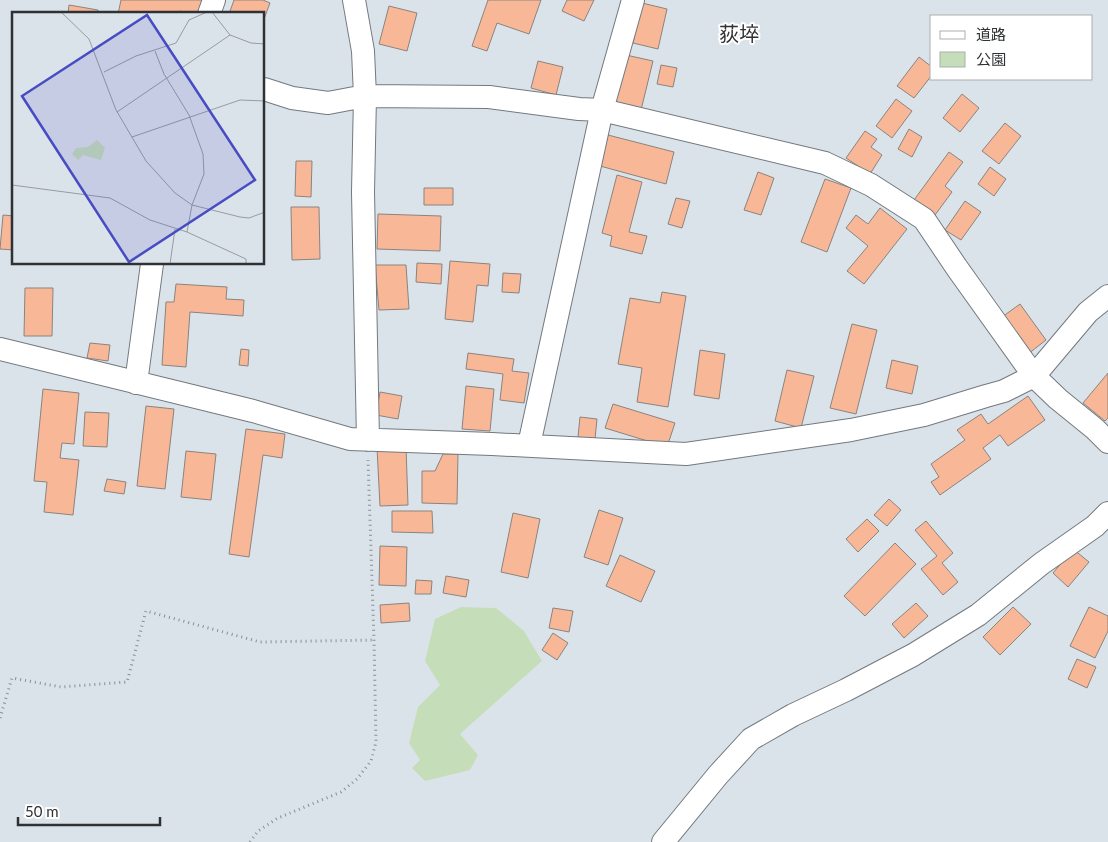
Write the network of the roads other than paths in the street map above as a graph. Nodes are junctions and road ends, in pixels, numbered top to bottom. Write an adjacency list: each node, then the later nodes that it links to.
1 (214, 0): 4 (street)
2 (354, 0): 6 (street)
3 (633, 0): 7 (street)
4 (210, 12)
5 (265, 88): 6 (street)
6 (365, 96): 7 (street); 13 (street)
7 (602, 110): 11 (street); 15 (street)
8 (152, 265): 12 (street)
9 (1108, 296): 11 (street)
10 (0, 349): 12 (street)
11 (1034, 376): 14 (street); 15 (street)
12 (136, 382): 13 (street)
13 (368, 440): 15 (street)
14 (1108, 442)
15 (529, 445)
16 (1104, 525): 17 (street)
17 (662, 842)

